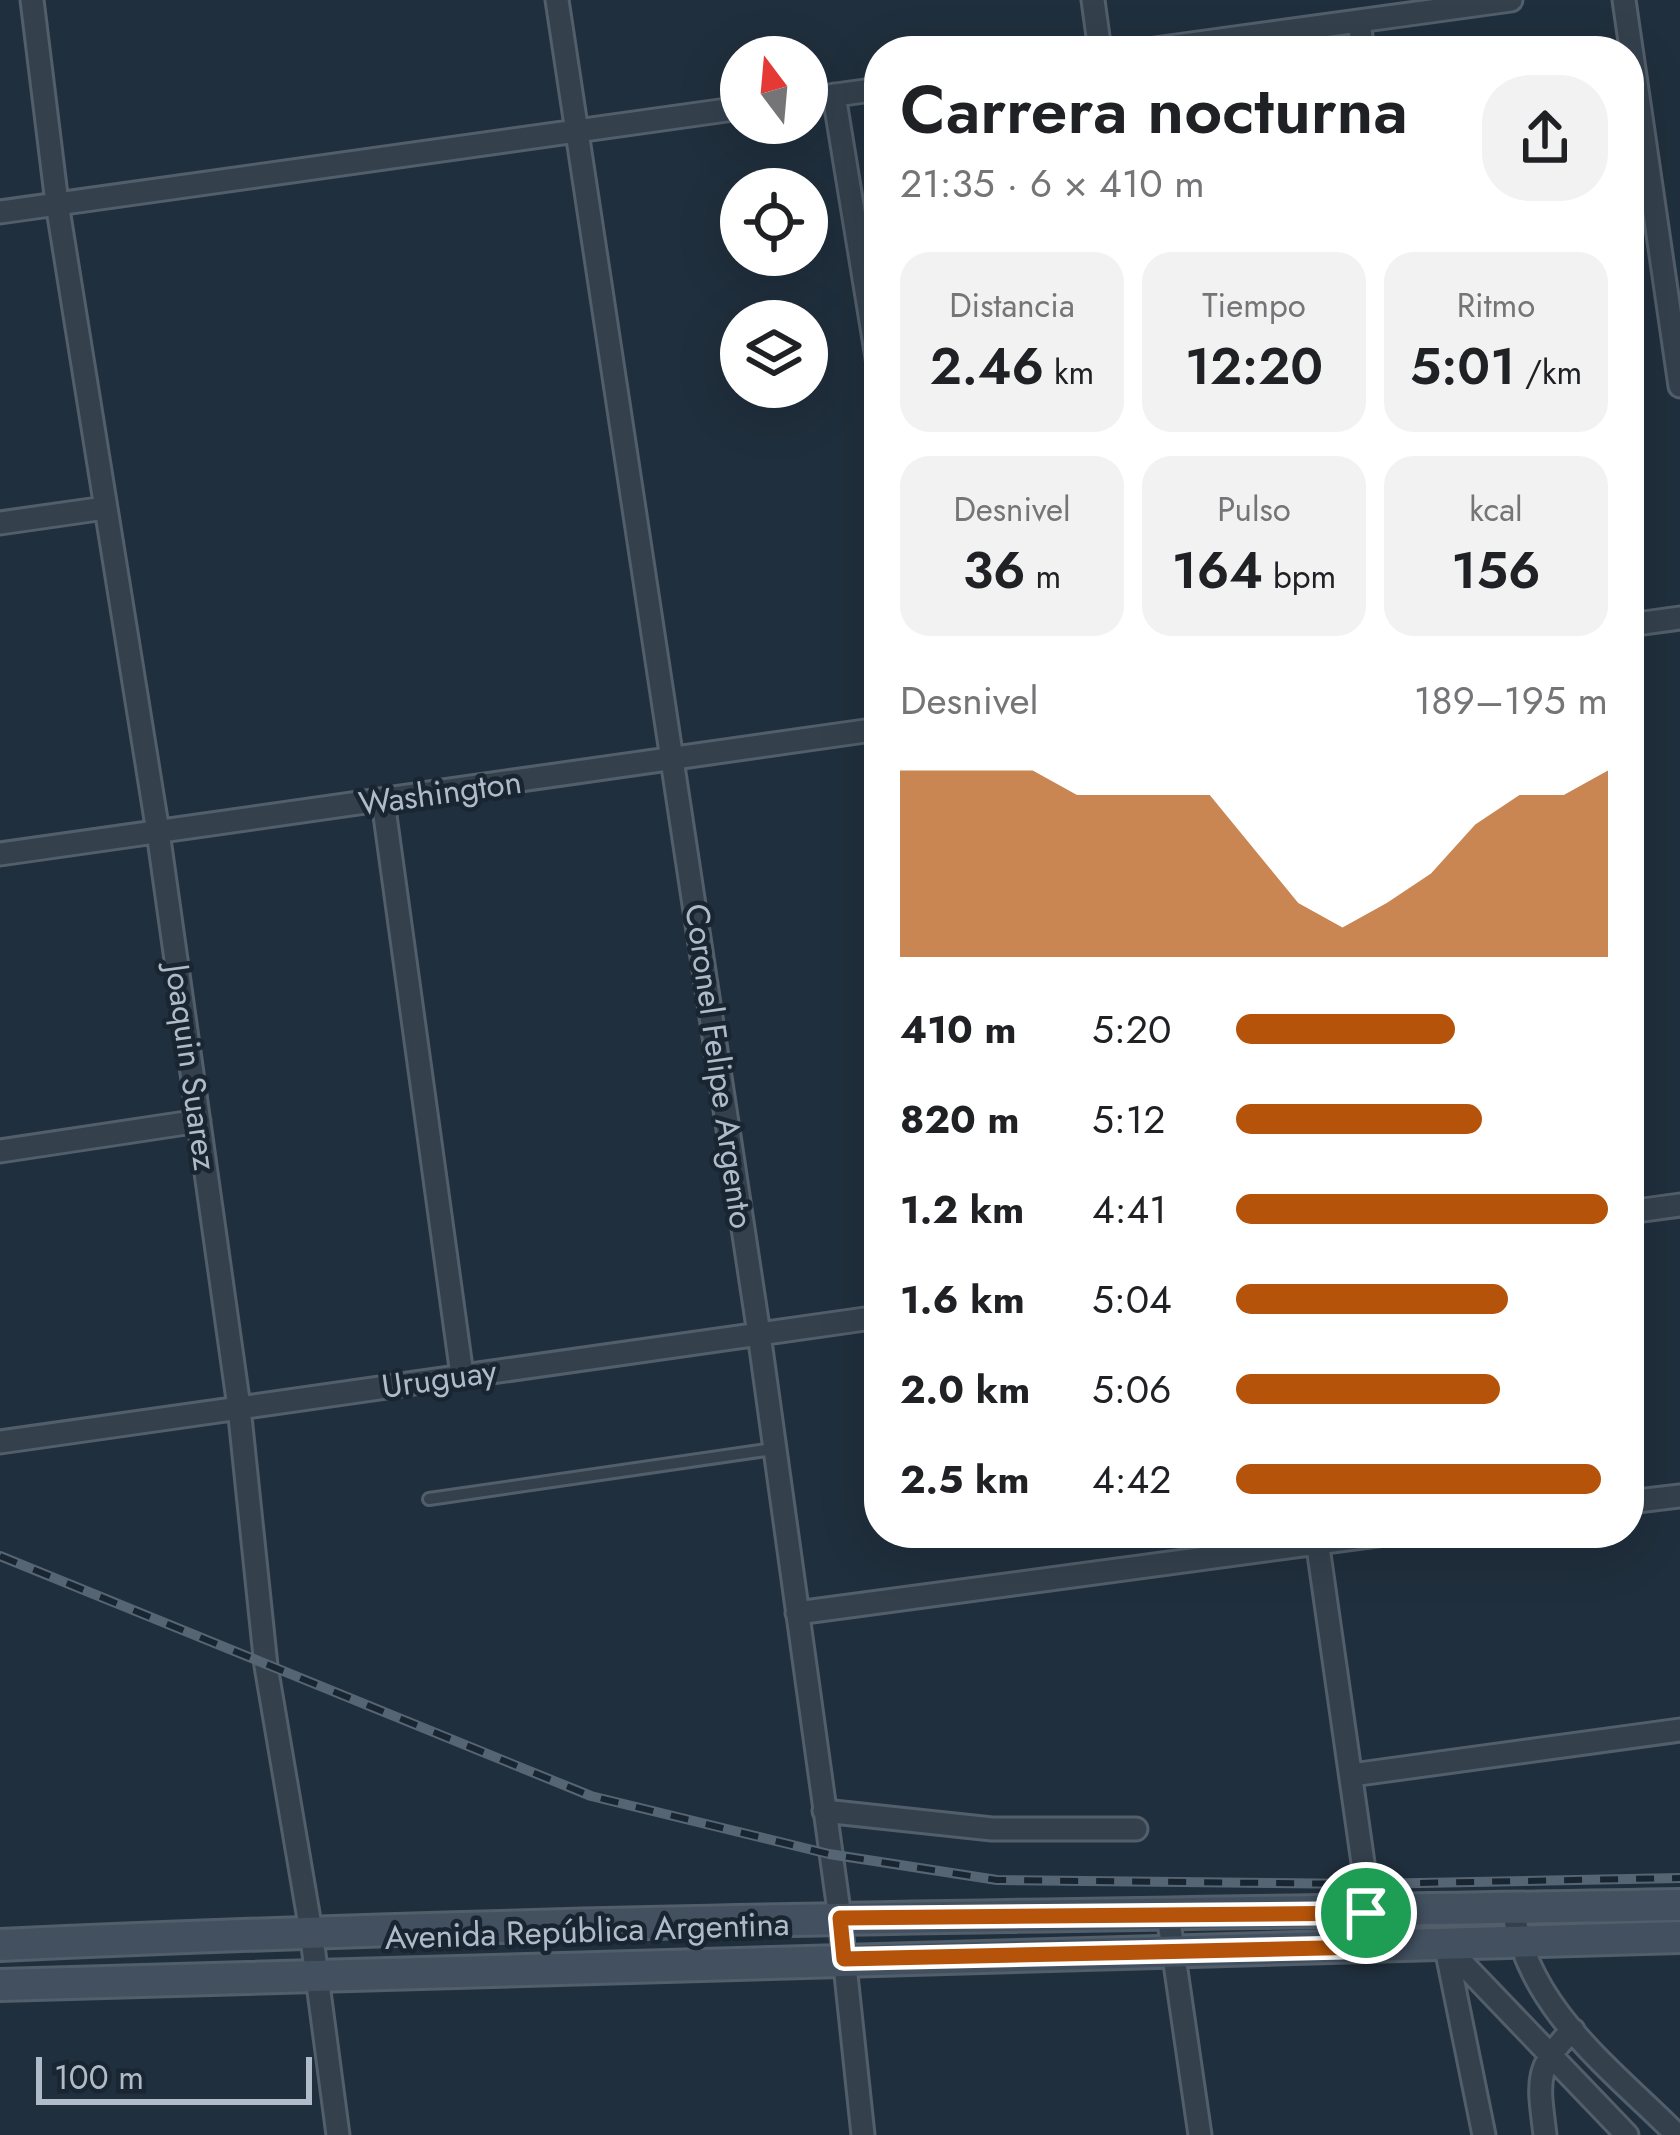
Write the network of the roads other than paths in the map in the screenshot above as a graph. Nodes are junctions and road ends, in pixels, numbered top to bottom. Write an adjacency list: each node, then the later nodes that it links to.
1 (32, 0): 17 (street, Joaquin Suarez)
2 (557, 0): 15 (street, Coronel Felipe Argento)
3 (1093, 0): 7 (street)
4 (1511, 0): 6 (street)
5 (1624, 0): 10 (street)
6 (1359, 22): 8 (street); 9 (street)
7 (1098, 36)
8 (1253, 36)
9 (1361, 36)
10 (1629, 36)
11 (864, 91): 12 (street)
12 (834, 95): 13 (street); 19 (street)
13 (828, 96)
14 (720, 111): 15 (street)
15 (574, 131): 17 (street); 26 (street, Coronel Felipe Argento)
16 (1644, 138): 20 (street)
17 (58, 203): 18 (street); 21 (street, Joaquin Suarez)
18 (0, 212)
19 (864, 278)
20 (1680, 386)
21 (105, 508): 22 (street); 28 (street, Joaquin Suarez)
22 (0, 523)
23 (1680, 618): 24 (street)
24 (1644, 623)
25 (864, 731): 26 (street, Washington)
26 (676, 758): 27 (street, Washington); 35 (street, Coronel Felipe Argento)
27 (383, 801): 28 (street, Washington); 36 (street)
28 (158, 832): 29 (street, Washington); 30 (street, Joaquin Suarez)
29 (0, 854)
30 (200, 1121): 31 (street); 37 (street, Joaquin Suarez)
31 (0, 1151)
32 (1680, 1205): 33 (street)
33 (1644, 1209)
34 (864, 1319): 35 (street, Uruguay)
35 (759, 1334): 36 (street, Uruguay); 39 (street, Coronel Felipe Argento)
36 (462, 1375): 37 (street, Uruguay)
37 (239, 1407): 38 (street, Uruguay); 56 (street, Joaquin Suarez)
38 (0, 1442)
39 (773, 1449): 41 (lane); 45 (street, Coronel Felipe Argento)
40 (1680, 1496): 42 (street)
41 (429, 1499)
42 (1644, 1500)
43 (1248, 1548): 45 (street)
44 (1318, 1548): 47 (street)
45 (796, 1613): 48 (street, Coronel Felipe Argento)
46 (1680, 1730): 47 (street)
47 (1352, 1775): 53 (street)
48 (824, 1811): 49 (street); 55 (street, Coronel Felipe Argento)
49 (1136, 1829)
50 (1680, 1906): 51 (street, Avenida República Argentina)
51 (1513, 1908): 52 (street, Avenida República Argentina); 58 (street)
52 (1440, 1912): 53 (street, Avenida República Argentina); 59 (street)
53 (1366, 1913): 54 (street, Avenida República Argentina); 61 (street)
54 (1168, 1915): 55 (street, Avenida República Argentina); 62 (street)
55 (840, 1918): 56 (street, Avenida República Argentina); 63 (street, Coronel Felipe Argento)
56 (311, 1931): 60 (street, Avenida República Argentina); 64 (street, Joaquin Suarez)
57 (1680, 1937): 58 (street, Avenida República Argentina)
58 (1517, 1942): 59 (street, Avenida República Argentina); 66 (street)
59 (1445, 1945): 61 (street, Avenida República Argentina); 67 (street); 71 (street)
60 (0, 1946)
61 (1367, 1947): 62 (street, Avenida República Argentina)
62 (1174, 1953): 63 (street, Avenida República Argentina); 70 (street)
63 (844, 1959): 64 (street, Avenida República Argentina); 69 (street, Coronel Felipe Argento)
64 (316, 1974): 65 (street, Avenida República Argentina); 68 (street, Joaquin Suarez)
65 (0, 1984)
66 (1573, 2030): 67 (street); 74 (street)
67 (1548, 2053): 72 (street); 73 (street)
68 (338, 2135)
69 (863, 2135)
70 (1200, 2135)
71 (1484, 2135)
72 (1545, 2135)
73 (1627, 2135)
74 (1677, 2135)

